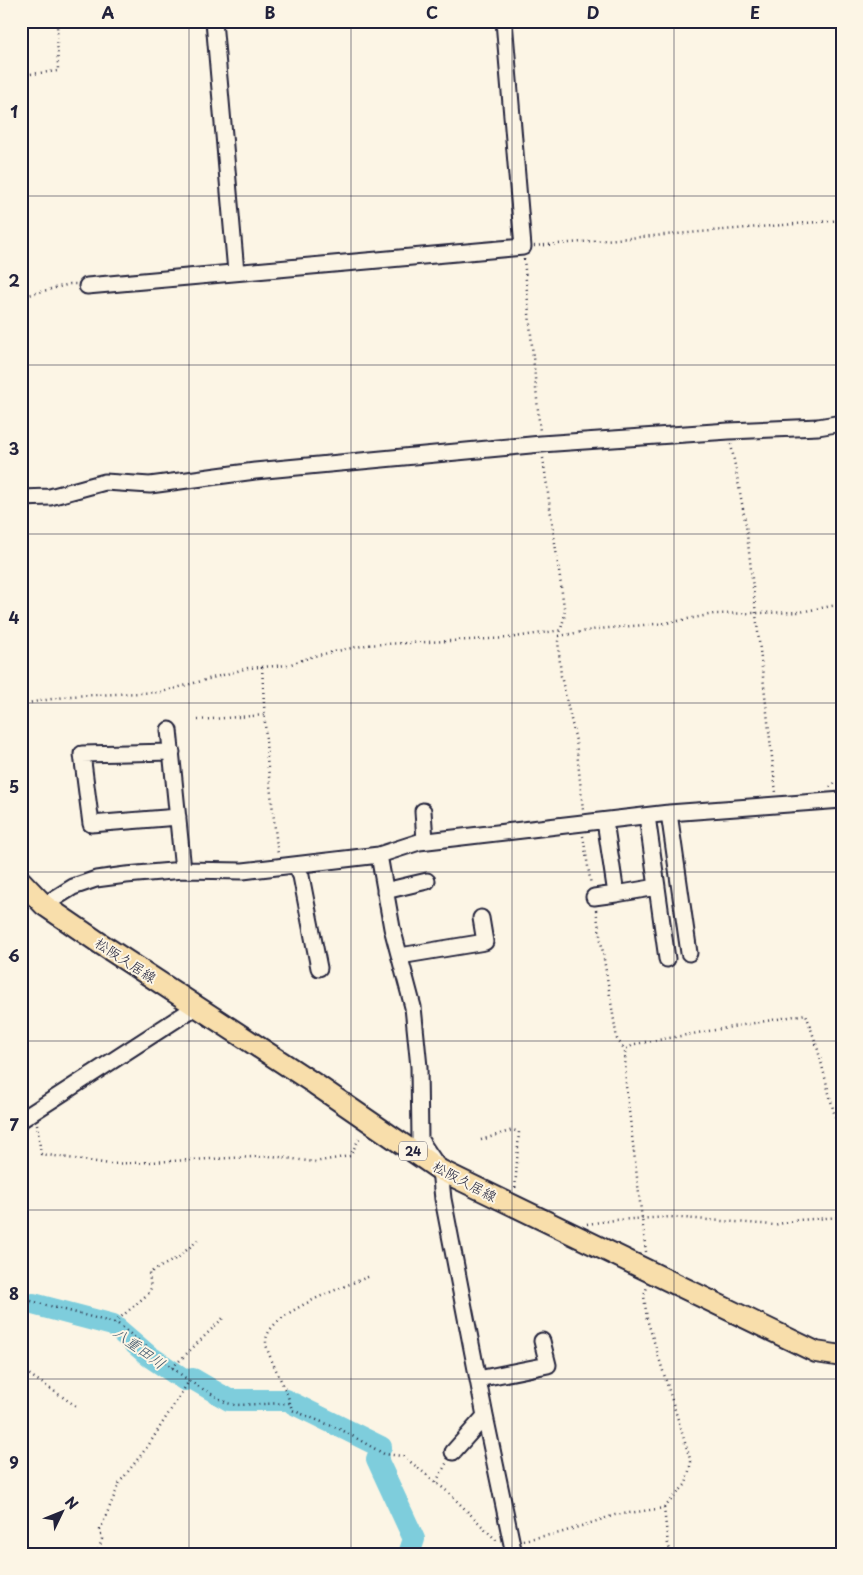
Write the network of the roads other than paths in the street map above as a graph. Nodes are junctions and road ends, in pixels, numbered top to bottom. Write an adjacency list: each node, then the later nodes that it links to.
1 (214, 21): 3 (street)
2 (504, 21): 3 (street)
3 (236, 272): 4 (street)
4 (87, 286)
5 (842, 423): 6 (street)
6 (21, 498)
7 (170, 730): 8 (street)
8 (172, 752): 13 (street); 13 (street)
9 (842, 800): 11 (street)
10 (423, 811): 15 (street)
11 (669, 813): 12 (street); 27 (street)
12 (647, 816): 14 (street); 21 (street)
13 (178, 817): 18 (street)
14 (605, 821): 15 (street); 23 (street)
15 (425, 841): 16 (street)
16 (379, 855): 17 (street); 22 (street)
17 (296, 866): 18 (street); 30 (street)
18 (184, 870): 25 (street)
19 (21, 881): 25 (main road, 松阪久居線 / 24)
20 (427, 881): 22 (street)
21 (657, 887): 23 (street); 29 (street)
22 (385, 890): 28 (street)
23 (616, 894): 24 (street)
24 (594, 897)
25 (44, 905): 31 (main road, 松阪久居線 / 24)
26 (481, 918): 28 (street)
27 (689, 953)
28 (400, 956): 33 (street)
29 (667, 959)
30 (319, 968)
31 (196, 1006): 32 (street); 33 (main road, 松阪久居線 / 24)
32 (21, 1120)
33 (440, 1170): 35 (main road, 松阪久居線 / 24); 36 (street)
34 (542, 1341): 36 (street)
35 (842, 1356)
36 (478, 1379): 37 (street)
37 (485, 1416): 38 (street); 39 (street)
38 (453, 1452)
39 (509, 1547)

